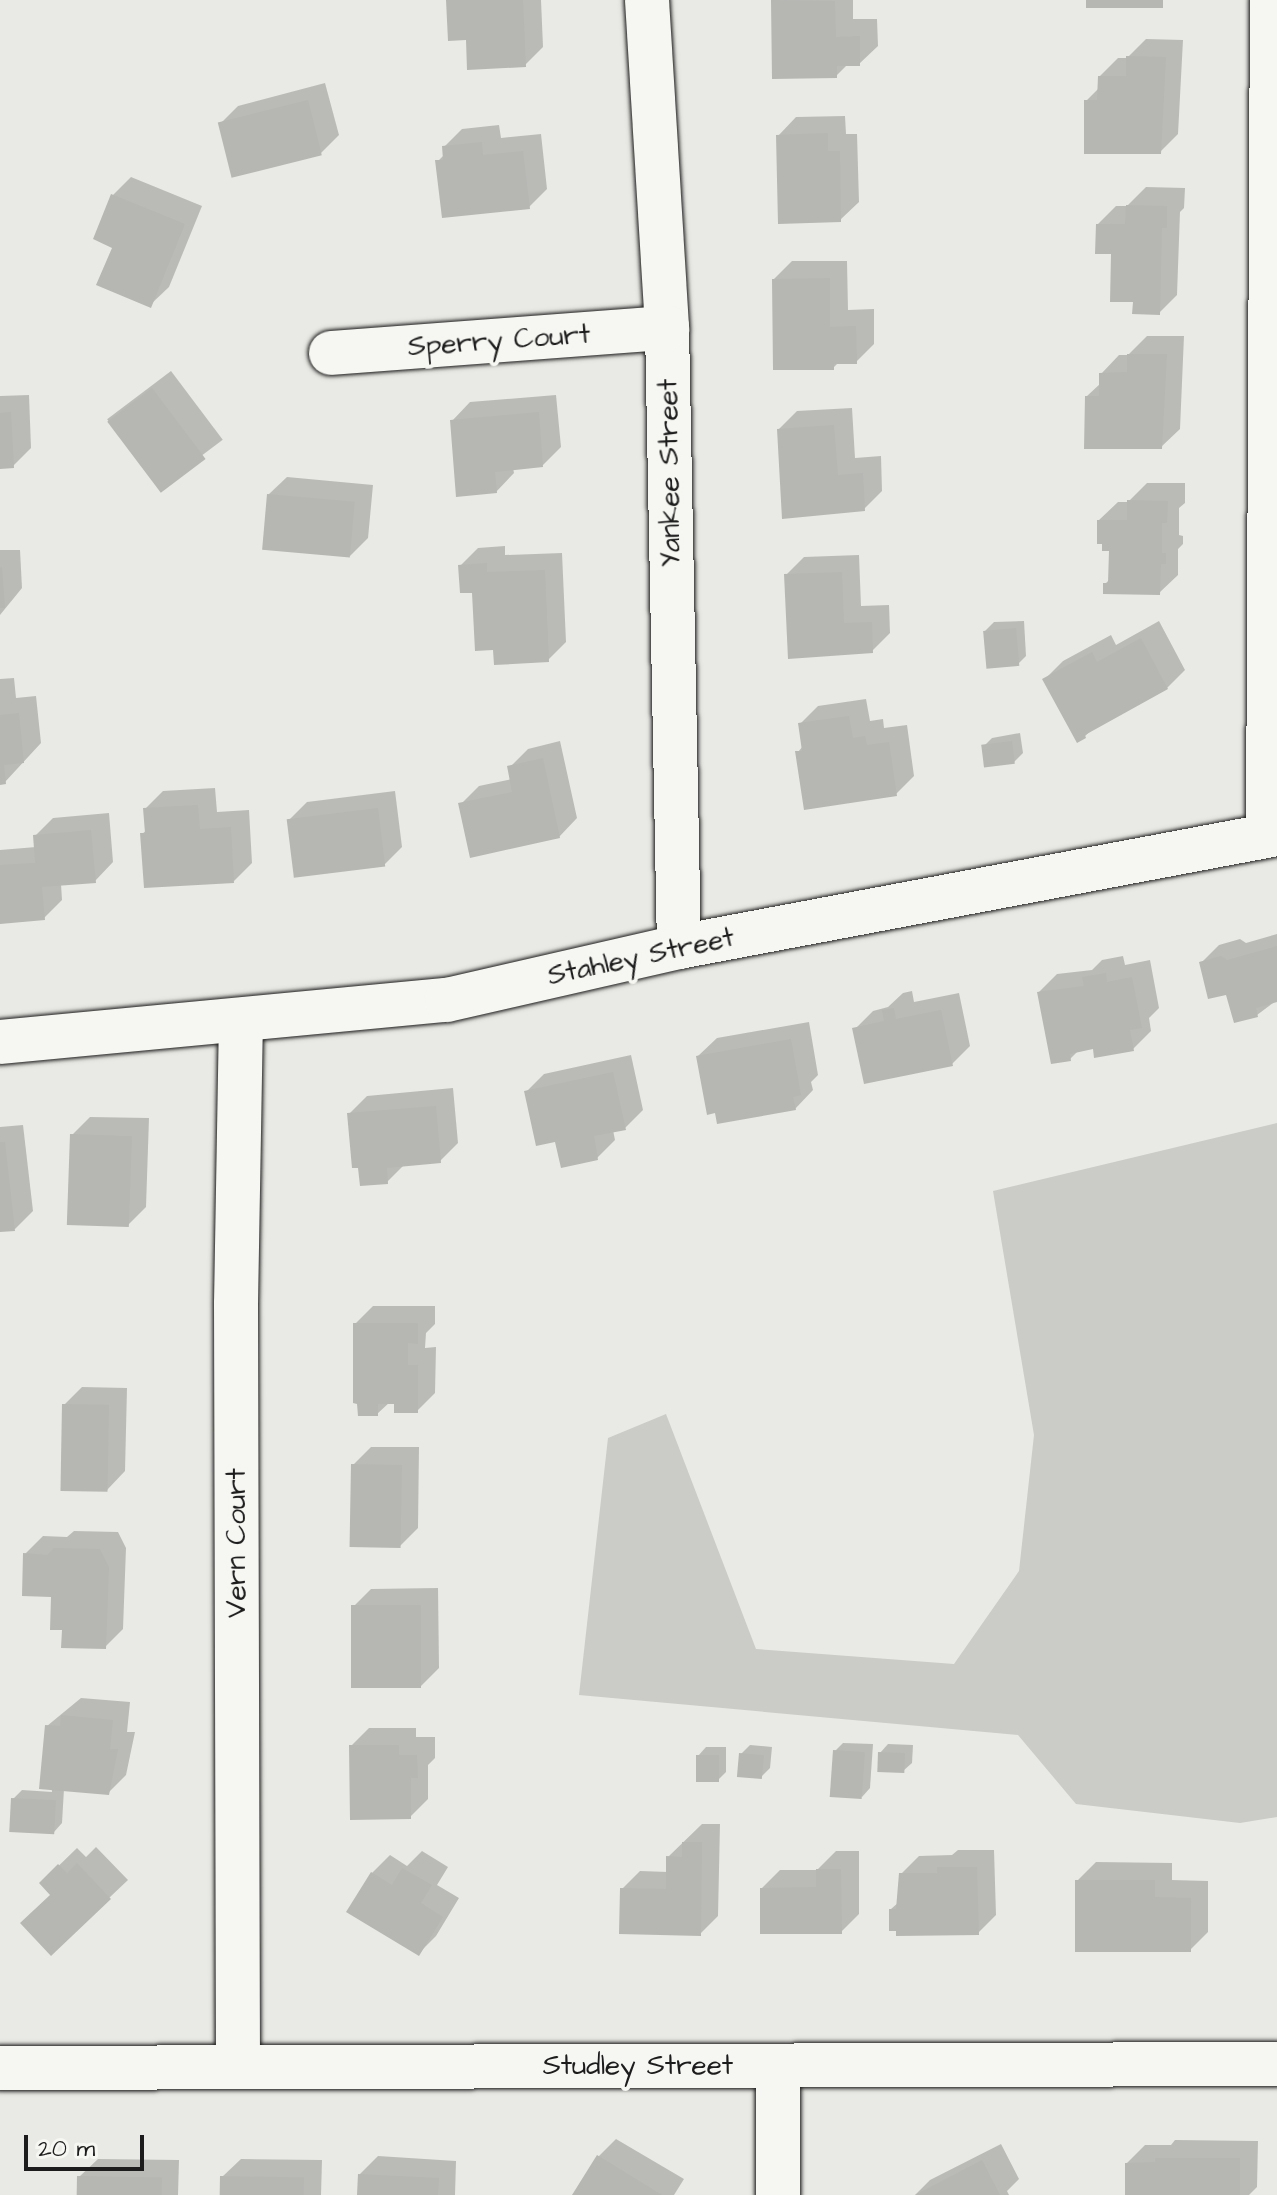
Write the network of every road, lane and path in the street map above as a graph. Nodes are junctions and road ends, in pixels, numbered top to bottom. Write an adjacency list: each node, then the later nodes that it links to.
1 (647, 0): 3 (street, Yankee Street)
2 (1272, 0): 5 (street)
3 (667, 328): 4 (street, Sperry Court); 6 (street, Yankee Street)
4 (331, 353)
5 (1273, 834): 6 (street, Stahley Street)
6 (679, 947): 7 (street, Stahley Street)
7 (241, 1021): 8 (street, Stahley Street); 10 (street, Vern Court)
8 (0, 1042)
9 (1277, 2064): 11 (street, Studley Street)
10 (238, 2065): 11 (street, Studley Street); 12 (street, Studley Street)
11 (778, 2066): 13 (street)
12 (0, 2068)
13 (778, 2195)

